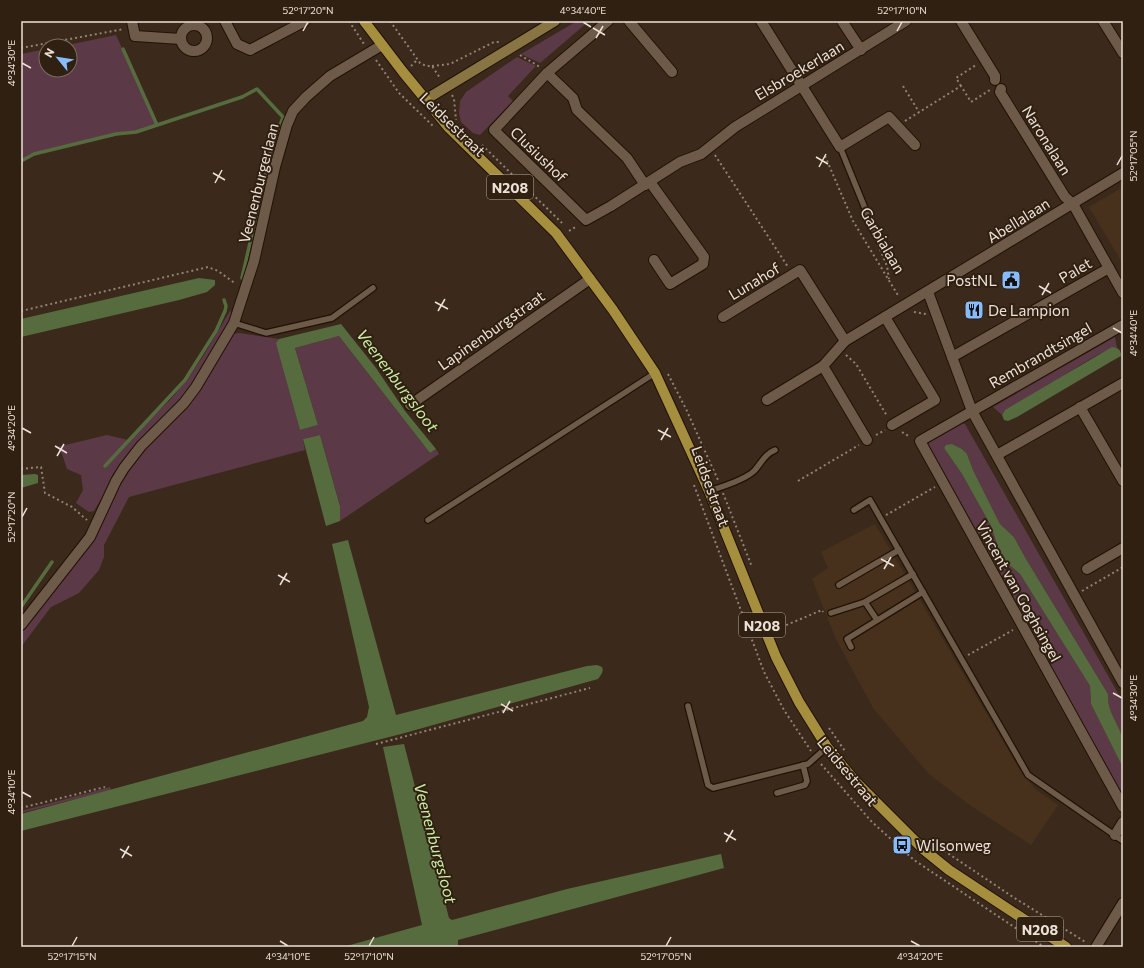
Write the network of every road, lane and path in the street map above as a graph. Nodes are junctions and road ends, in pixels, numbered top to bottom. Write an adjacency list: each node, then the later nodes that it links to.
1 (225, 21): 2 (street)
2 (305, 21)
3 (349, 21): 21 (path, Leidsestraat)
4 (364, 21): 17 (main road, Leidsestraat / N208)
5 (390, 21): 24 (path, Leidsestraat)
6 (554, 21): 19 (main road)
7 (608, 21): 26 (street, Clusiushof)
8 (629, 21): 25 (street)
9 (761, 21): 27 (street, Garbialaan)
10 (842, 21): 20 (street)
11 (906, 21): 20 (street, Elsbroekerlaan)
12 (961, 21): 23 (street)
13 (1103, 21): 16 (street)
14 (133, 24): 15 (street); 18 (path)
15 (181, 39)
16 (1120, 42): 22 (street)
17 (382, 45): 21 (street, Veenenburgerlaan); 32 (main road, Leidsestraat / N208)
18 (21, 48)
19 (507, 49): 24 (path); 26 (path); 28 (main road)
20 (861, 50): 27 (street, Elsbroekerlaan)
21 (370, 53): 35 (path, Leidsestraat); 50 (street, Veenenburgerlaan)
22 (1123, 53)
23 (985, 60): 30 (path); 31 (street)
24 (432, 66): 28 (path, Leidsestraat)
25 (672, 72)
26 (547, 73): 41 (street); 44 (street, Clusiushof)
27 (802, 85): 37 (street, Elsbroekerlaan); 38 (street, Garbialaan)
28 (446, 86): 32 (main road)
29 (903, 86): 33 (path)
30 (961, 86): 31 (path); 33 (path)
31 (996, 86): 43 (street, Naronalaan)
32 (425, 100): 48 (main road, Leidsestraat / N208)
33 (919, 112): 34 (path)
34 (897, 126): 36 (street); 38 (street)
35 (436, 130)
36 (915, 146)
37 (710, 147): 41 (street, Elsbroekerlaan); 42 (path)
38 (840, 147): 45 (lane, Garbialaan)
39 (824, 156): 49 (path, Garbialaan)
40 (1123, 173): 43 (street, Abellalaan)
41 (648, 183): 44 (street, Elsbroekerlaan); 46 (street)
42 (743, 196)
43 (1073, 204): 47 (street, Naronalaan); 52 (street, Abellalaan)
44 (586, 220)
45 (875, 233): 49 (path)
46 (654, 260)
47 (1109, 268): 53 (street, Naronalaan); 62 (street, Palet)
48 (590, 279): 64 (main road, Leidsestraat / N208); 67 (street, Lapinenburgstraat)
49 (890, 282): 54 (path, Garbialaan)
50 (246, 287): 55 (path); 59 (street, Veenenburgerlaan)
51 (373, 288): 59 (lane)
52 (928, 292): 54 (street, Abellalaan); 56 (street)
53 (1123, 293)
54 (904, 305): 56 (path); 57 (street, Abellalaan)
55 (21, 310)
56 (937, 315): 62 (street)
57 (885, 316): 61 (street, Abellalaan); 70 (street)
58 (723, 318): 61 (street, Lunahof)
59 (234, 323): 83 (street, Veenenburgerlaan)
60 (1123, 325): 69 (street, Rembrandtsingel)
61 (845, 341): 63 (street, Abellalaan)
62 (952, 357): 69 (street)
63 (823, 366): 66 (street, Abellalaan); 71 (street)
64 (655, 373): 79 (main road, Leidsestraat / N208); 82 (lane)
65 (1123, 383): 68 (street)
66 (766, 400)
67 (410, 405)
68 (1080, 408): 73 (street); 77 (street)
69 (972, 411): 73 (street); 78 (street, Vincent van Goghsingel)
70 (892, 425): 71 (path)
71 (867, 440): 76 (path)
72 (775, 450): 79 (lane, Leidsestraat)
73 (997, 455): 93 (street)
74 (21, 468): 83 (path)
75 (693, 479): 111 (path, Leidsestraat)
76 (798, 481)
77 (1123, 481)
78 (943, 483): 81 (path); 99 (street, Vincent van Goghsingel)
79 (710, 491): 109 (main road, Leidsestraat / N208)
80 (854, 510): 81 (lane)
81 (880, 518): 85 (lane)
82 (428, 520)
83 (96, 526): 98 (street, Veenenburgerlaan)
84 (1123, 548): 89 (street)
85 (899, 550): 90 (lane); 91 (lane)
86 (747, 554): 88 (path)
87 (1123, 567): 93 (path)
88 (753, 568)
89 (1087, 569)
90 (913, 574): 92 (lane); 94 (lane)
91 (839, 585)
92 (923, 592): 96 (lane); 103 (lane)
93 (1074, 595): 104 (street)
94 (865, 602): 95 (lane); 96 (lane)
95 (832, 613): 100 (path)
96 (877, 620): 102 (lane)
97 (774, 623): 100 (path)
98 (21, 625)
99 (1021, 626): 103 (path); 115 (street, Vincent van Goghsingel)
100 (777, 629): 101 (path)
101 (779, 636)
102 (851, 647)
103 (962, 659): 118 (lane)
104 (1123, 683)
105 (590, 688): 108 (path)
106 (688, 706): 112 (lane)
107 (827, 725): 110 (path, Leidsestraat)
108 (376, 744)
109 (827, 747): 111 (lane); 123 (main road, Leidsestraat / N208)
110 (848, 755)
111 (816, 758): 112 (lane); 122 (path, Leidsestraat)
112 (803, 765): 114 (lane)
113 (105, 787): 116 (path)
114 (777, 793)
115 (1123, 807)
116 (21, 808)
117 (1123, 822): 118 (street)
118 (1119, 838)
119 (939, 847): 121 (path)
120 (1123, 903): 121 (street)
121 (1092, 945)
122 (1044, 947)
123 (1066, 947)

